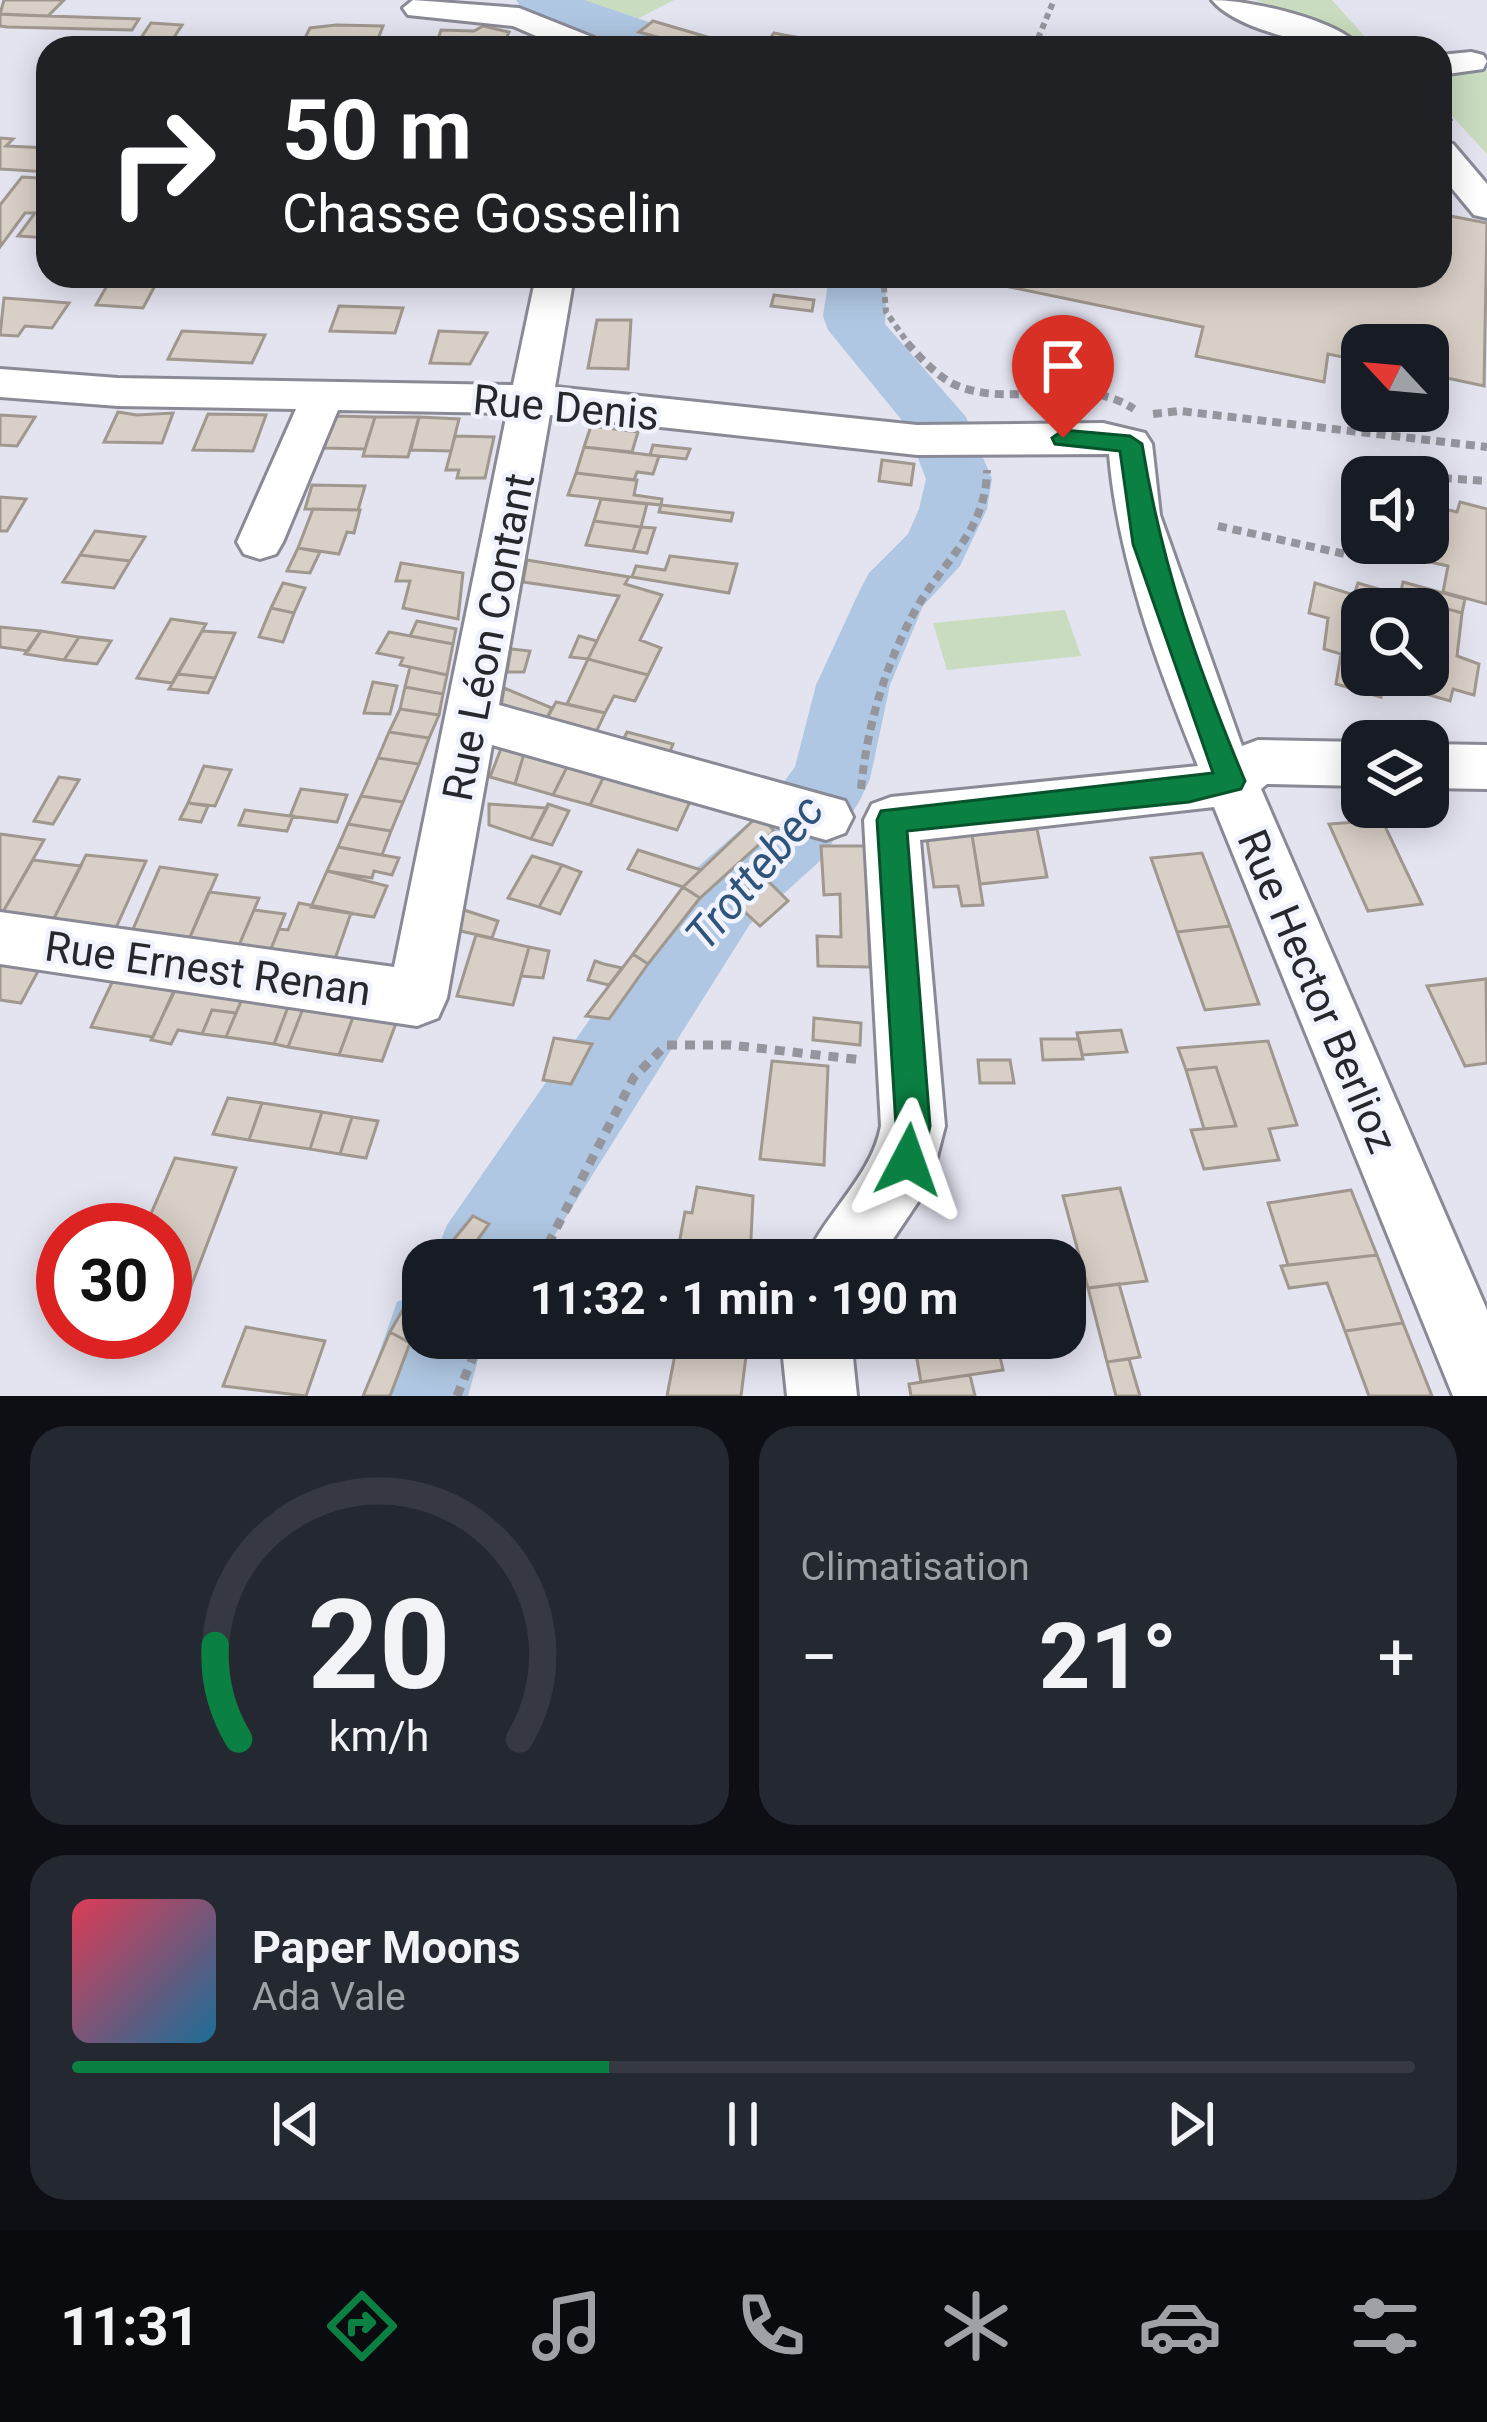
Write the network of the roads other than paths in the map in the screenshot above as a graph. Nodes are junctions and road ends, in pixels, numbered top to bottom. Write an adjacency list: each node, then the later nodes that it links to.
1 (1223, 4): 4 (street)
2 (419, 8): 3 (street)
3 (563, 36)
4 (1329, 36)
5 (1452, 165): 6 (street)
6 (1485, 201)
7 (553, 288): 10 (street, Rue Léon Contant)
8 (0, 383): 9 (street, Rue Denis)
9 (323, 395): 10 (street, Rue Denis); 12 (street)
10 (533, 399): 11 (street, Rue Denis); 13 (street, Rue Léon Contant)
11 (1130, 444): 17 (street, Rue Hector Berlioz)
12 (260, 542)
13 (473, 719): 18 (street); 20 (street, Rue Léon Contant)
14 (1341, 764): 17 (street)
15 (1449, 766): 16 (street)
16 (1487, 767)
17 (1231, 781): 18 (street); 23 (street, Rue Hector Berlioz)
18 (843, 810): 21 (street)
19 (0, 938): 20 (street, Rue Ernest Renan)
20 (417, 998)
21 (853, 1239)
22 (818, 1359): 24 (street)
23 (1487, 1393)
24 (822, 1396)

